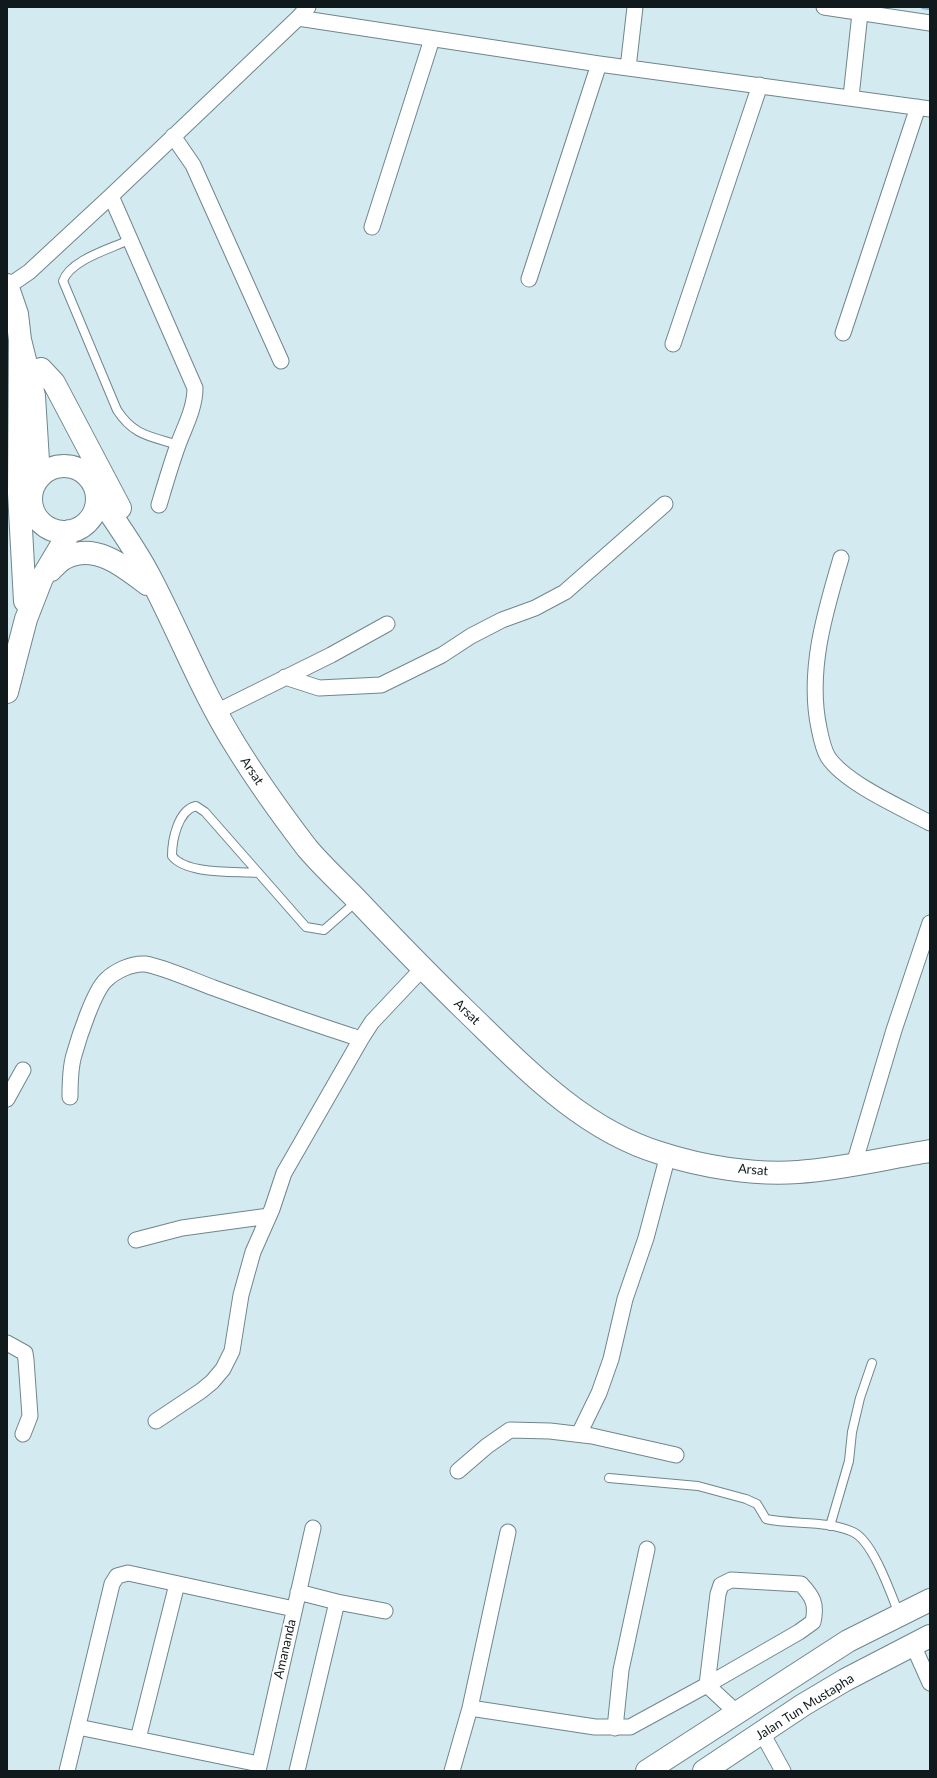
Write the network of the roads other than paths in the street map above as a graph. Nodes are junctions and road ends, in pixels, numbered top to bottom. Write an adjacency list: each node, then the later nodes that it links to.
1 (308, 7): 5 (street)
2 (635, 7): 9 (street)
3 (824, 7): 4 (street)
4 (860, 13): 6 (street); 11 (street)
5 (298, 18): 7 (street); 13 (street)
6 (930, 22)
7 (432, 39): 8 (street); 15 (street)
8 (599, 64): 9 (street); 17 (street)
9 (628, 68): 10 (street)
10 (760, 85): 11 (street); 22 (street)
11 (850, 97): 12 (street)
12 (924, 108): 20 (street)
13 (173, 136): 14 (street); 23 (street)
14 (111, 196): 16 (street); 18 (street)
15 (372, 227)
16 (129, 240): 25 (street); 25 (lane)
17 (529, 280)
18 (7, 286): 19 (main road)
19 (17, 314): 21 (main road); 24 (main road)
20 (844, 333)
21 (20, 340): 27 (main road); 38 (main road)
22 (673, 344)
23 (281, 361)
24 (41, 369): 26 (main road); 34 (main road)
25 (178, 445): 30 (street)
26 (80, 469): 27 (main road); 28 (main road)
27 (39, 477): 31 (main road)
28 (97, 494): 32 (main road); 34 (main road)
29 (665, 504): 40 (street)
30 (159, 505)
31 (35, 517): 32 (main road); 38 (main road)
32 (74, 530): 35 (main road); 36 (main road)
33 (841, 558): 43 (street)
34 (142, 563): 37 (main road)
35 (42, 578): 36 (main road); 38 (main road)
36 (147, 584): 37 (main road)
37 (162, 603): 42 (main road, Arsat)
38 (26, 610): 41 (main road)
39 (387, 624): 40 (street)
40 (285, 677): 42 (street)
41 (7, 692)
42 (216, 712): 45 (main road, Arsat)
43 (930, 824)
44 (258, 873): 44 (lane); 45 (lane)
45 (357, 901): 47 (main road, Arsat)
46 (930, 923): 54 (street)
47 (422, 969): 48 (street); 53 (main road, Arsat)
48 (361, 1039): 50 (street); 55 (street)
49 (23, 1070): 51 (street)
50 (70, 1097)
51 (7, 1099)
52 (930, 1151): 54 (main road, Arsat)
53 (668, 1155): 54 (main road, Arsat); 61 (street)
54 (854, 1164)
55 (269, 1216): 56 (street); 59 (street)
56 (136, 1240)
57 (7, 1343): 60 (street)
58 (872, 1362): 65 (lane)
59 (156, 1421)
60 (23, 1434)
61 (579, 1434): 62 (street); 63 (street)
62 (676, 1454)
63 (458, 1471)
64 (609, 1478): 65 (lane)
65 (830, 1526): 75 (lane)
66 (313, 1528): 70 (street, Amananda)
67 (508, 1532): 79 (street)
68 (647, 1549): 82 (street)
69 (177, 1584): 73 (street); 81 (street); 84 (street)
70 (298, 1592): 72 (street); 73 (street, Amananda)
71 (930, 1600): 75 (main road)
72 (337, 1602): 74 (street); 87 (street)
73 (294, 1609): 85 (street, Amananda)
74 (385, 1611)
75 (900, 1616): 80 (main road)
76 (922, 1640): 77 (street); 83 (main road, Jalan Tun Mustapha)
77 (930, 1683)
78 (707, 1685): 78 (street); 80 (street); 82 (street)
79 (470, 1708): 82 (street); 88 (street)
80 (737, 1713): 89 (main road)
81 (78, 1727): 84 (street); 86 (street)
82 (615, 1728)
83 (762, 1733): 90 (main road, Jalan Tun Mustapha); 91 (street)
84 (138, 1739): 85 (street)
85 (259, 1768)
86 (67, 1771)
87 (297, 1771)
88 (452, 1771)
89 (647, 1771)
90 (704, 1771)
91 (784, 1771)

